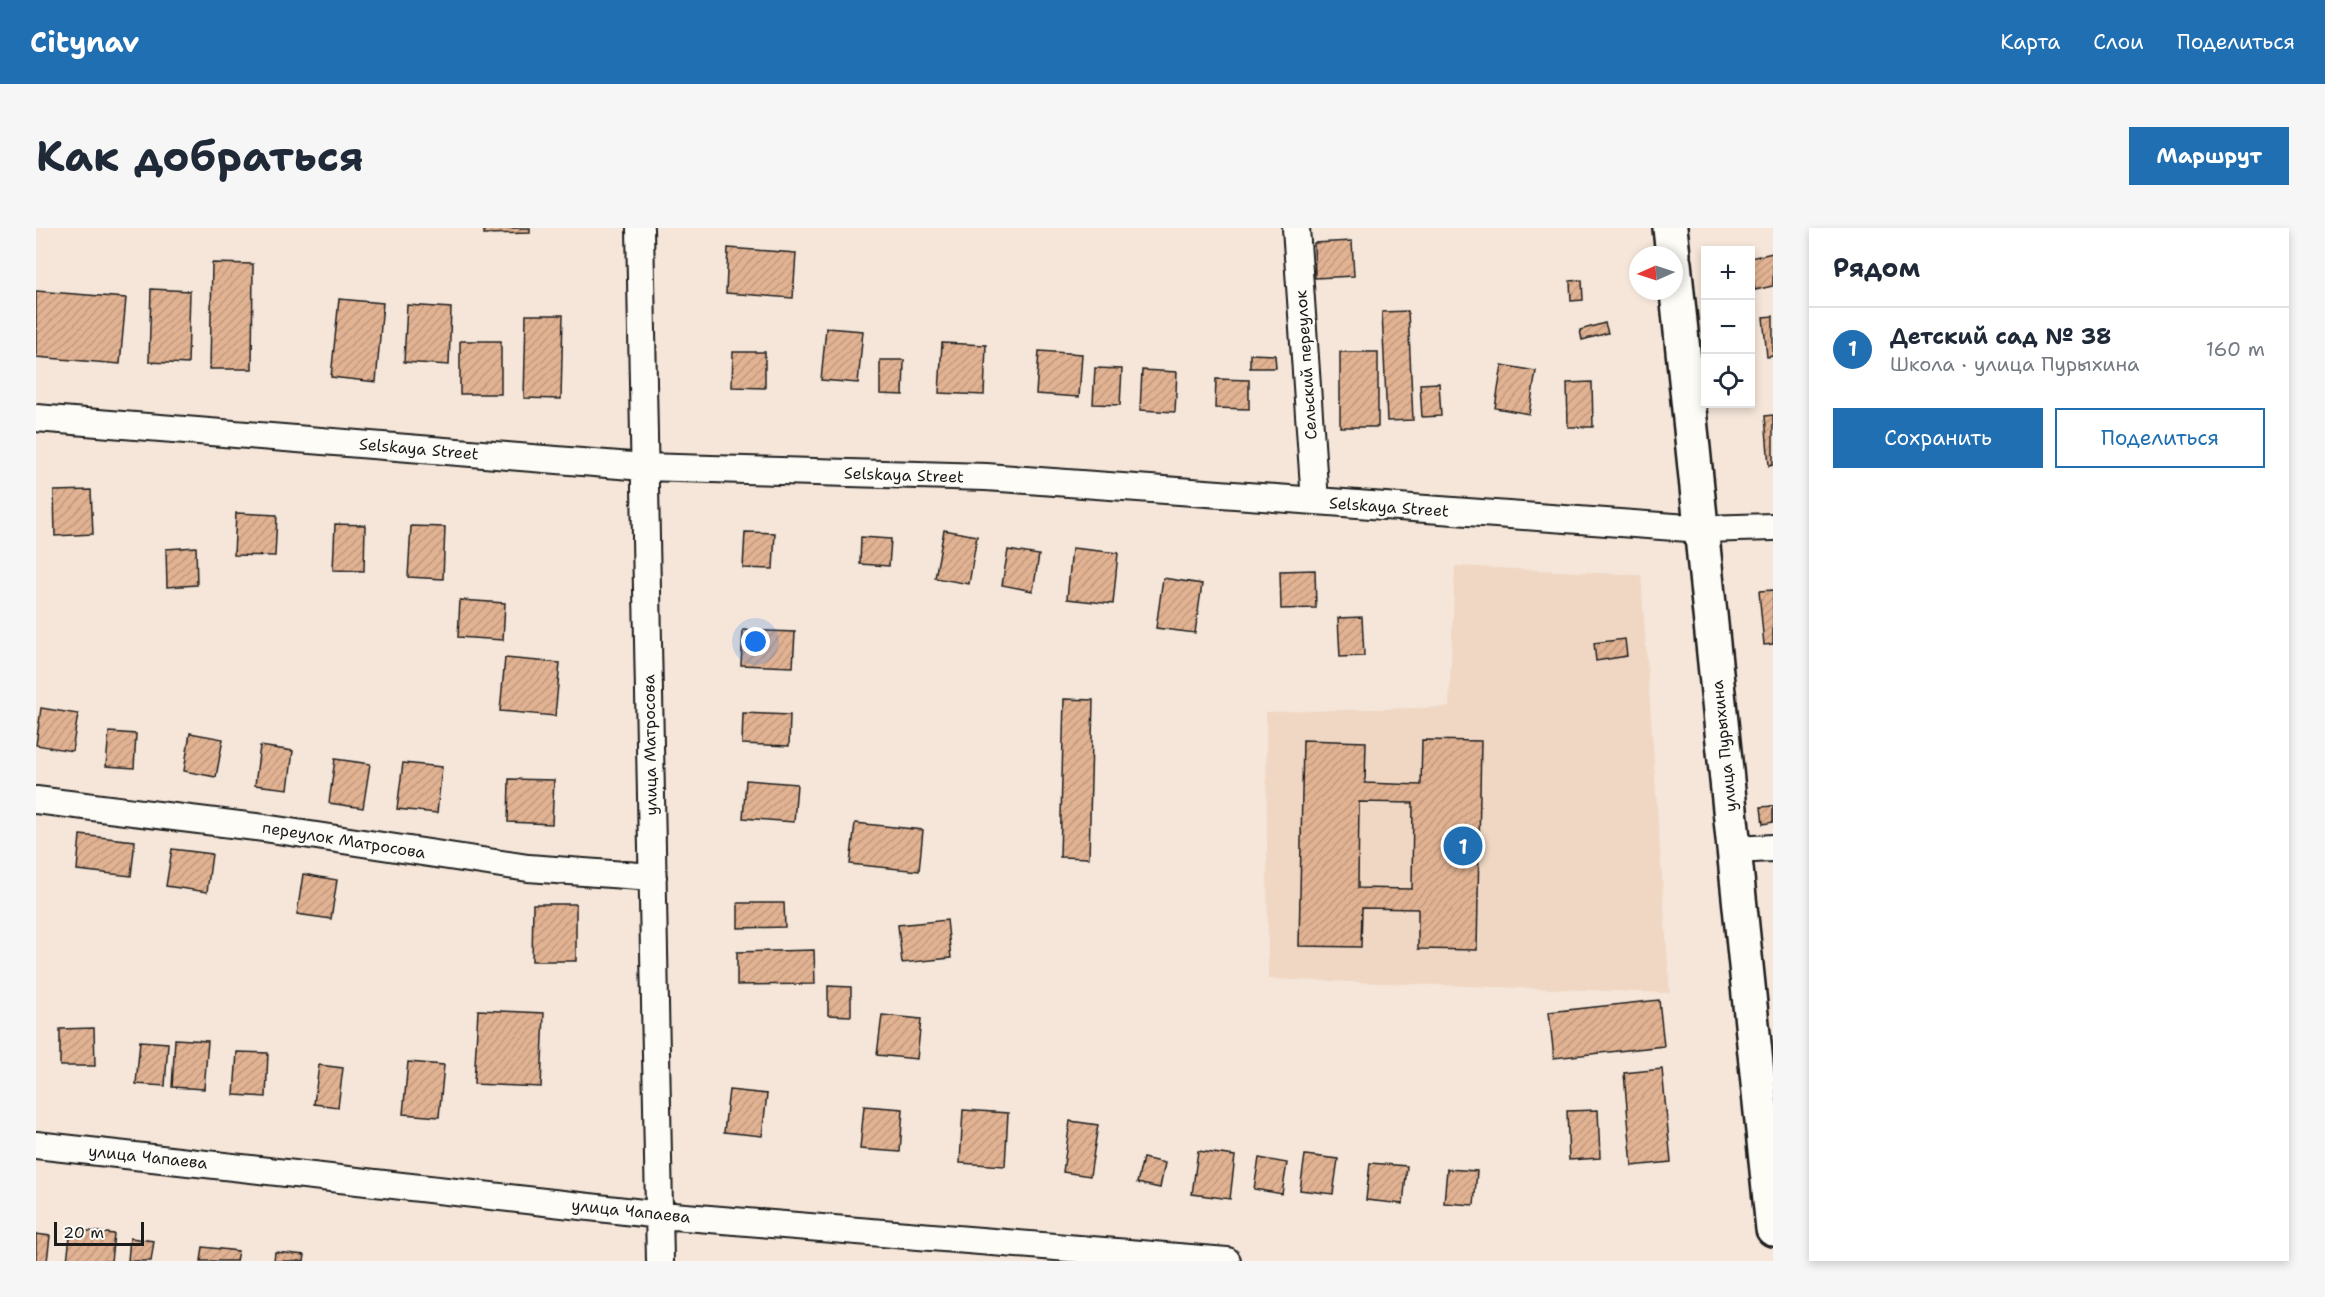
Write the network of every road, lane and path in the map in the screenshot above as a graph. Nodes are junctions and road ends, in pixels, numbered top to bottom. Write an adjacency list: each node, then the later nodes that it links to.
1 (640, 228): 7 (street, улица Матросова)
2 (1296, 228): 8 (street, Сельский переулок)
3 (1670, 228): 4 (street)
4 (1672, 246)
5 (1678, 300): 10 (street, улица Пурыхина)
6 (36, 418): 7 (street, Selskaya Street)
7 (644, 467): 8 (street, Selskaya Street); 14 (street, улица Матросова)
8 (1315, 501): 10 (street, Selskaya Street)
9 (1773, 526): 10 (street, Selskaya Street)
10 (1702, 529): 13 (street, улица Пурыхина)
11 (36, 800): 14 (street, переулок Матросова)
12 (1773, 848): 13 (street)
13 (1734, 850): 17 (street, улица Пурыхина)
14 (653, 877): 16 (street, улица Матросова)
15 (36, 1145): 16 (street, улица Чапаева)
16 (661, 1215): 18 (street, улица Чапаева); 19 (street, улица Матросова)
17 (1773, 1229)
18 (1060, 1254): 20 (street, улица Чапаева)
19 (660, 1261)
20 (1227, 1261)

